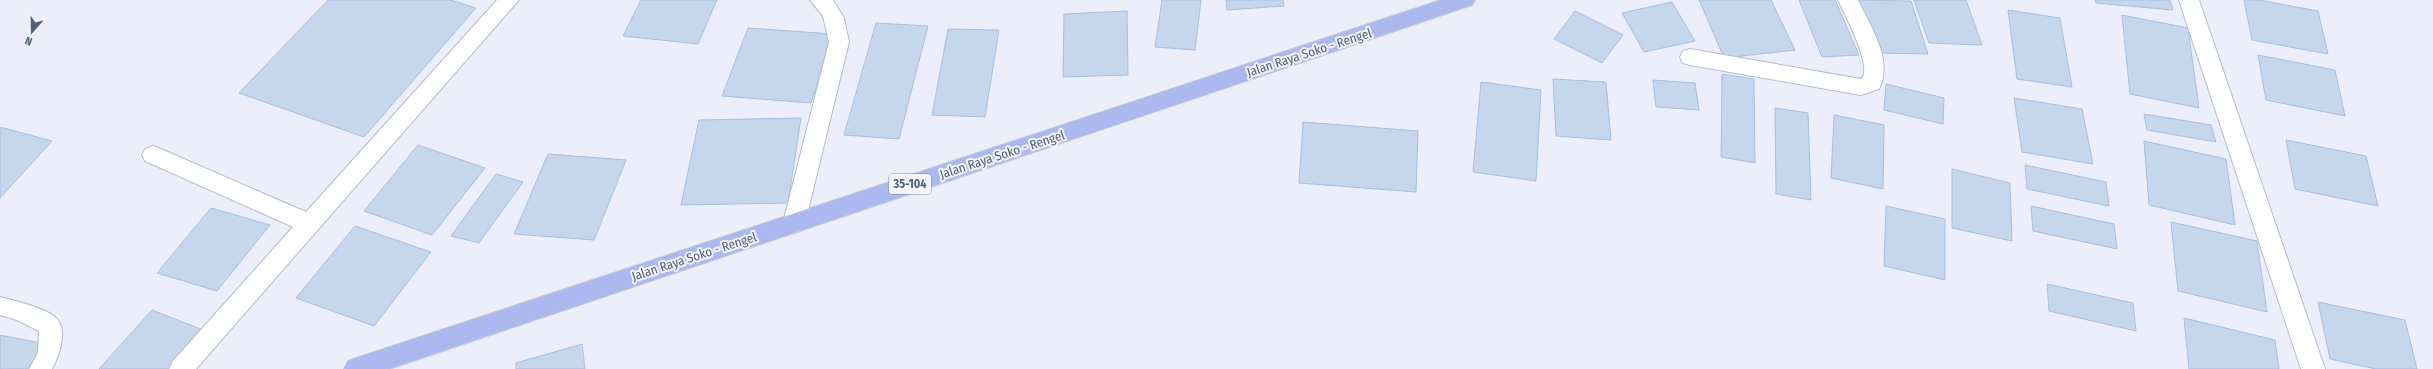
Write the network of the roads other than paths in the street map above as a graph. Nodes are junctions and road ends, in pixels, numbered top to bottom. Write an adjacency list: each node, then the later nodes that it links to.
1 (509, 0): 9 (street)
2 (820, 0): 8 (street)
3 (1465, 0): 8 (main road, Jalan Raya Soko - Rengel / 35-104)
4 (1848, 0): 6 (street)
5 (2189, 0): 11 (street)
6 (1690, 57)
7 (153, 155): 9 (street)
8 (794, 223): 14 (main road, Jalan Raya Soko - Rengel / 35-104)
9 (310, 224): 13 (street)
10 (0, 306): 12 (lane)
11 (2317, 368)
12 (40, 369)
13 (181, 369)
14 (356, 369)

